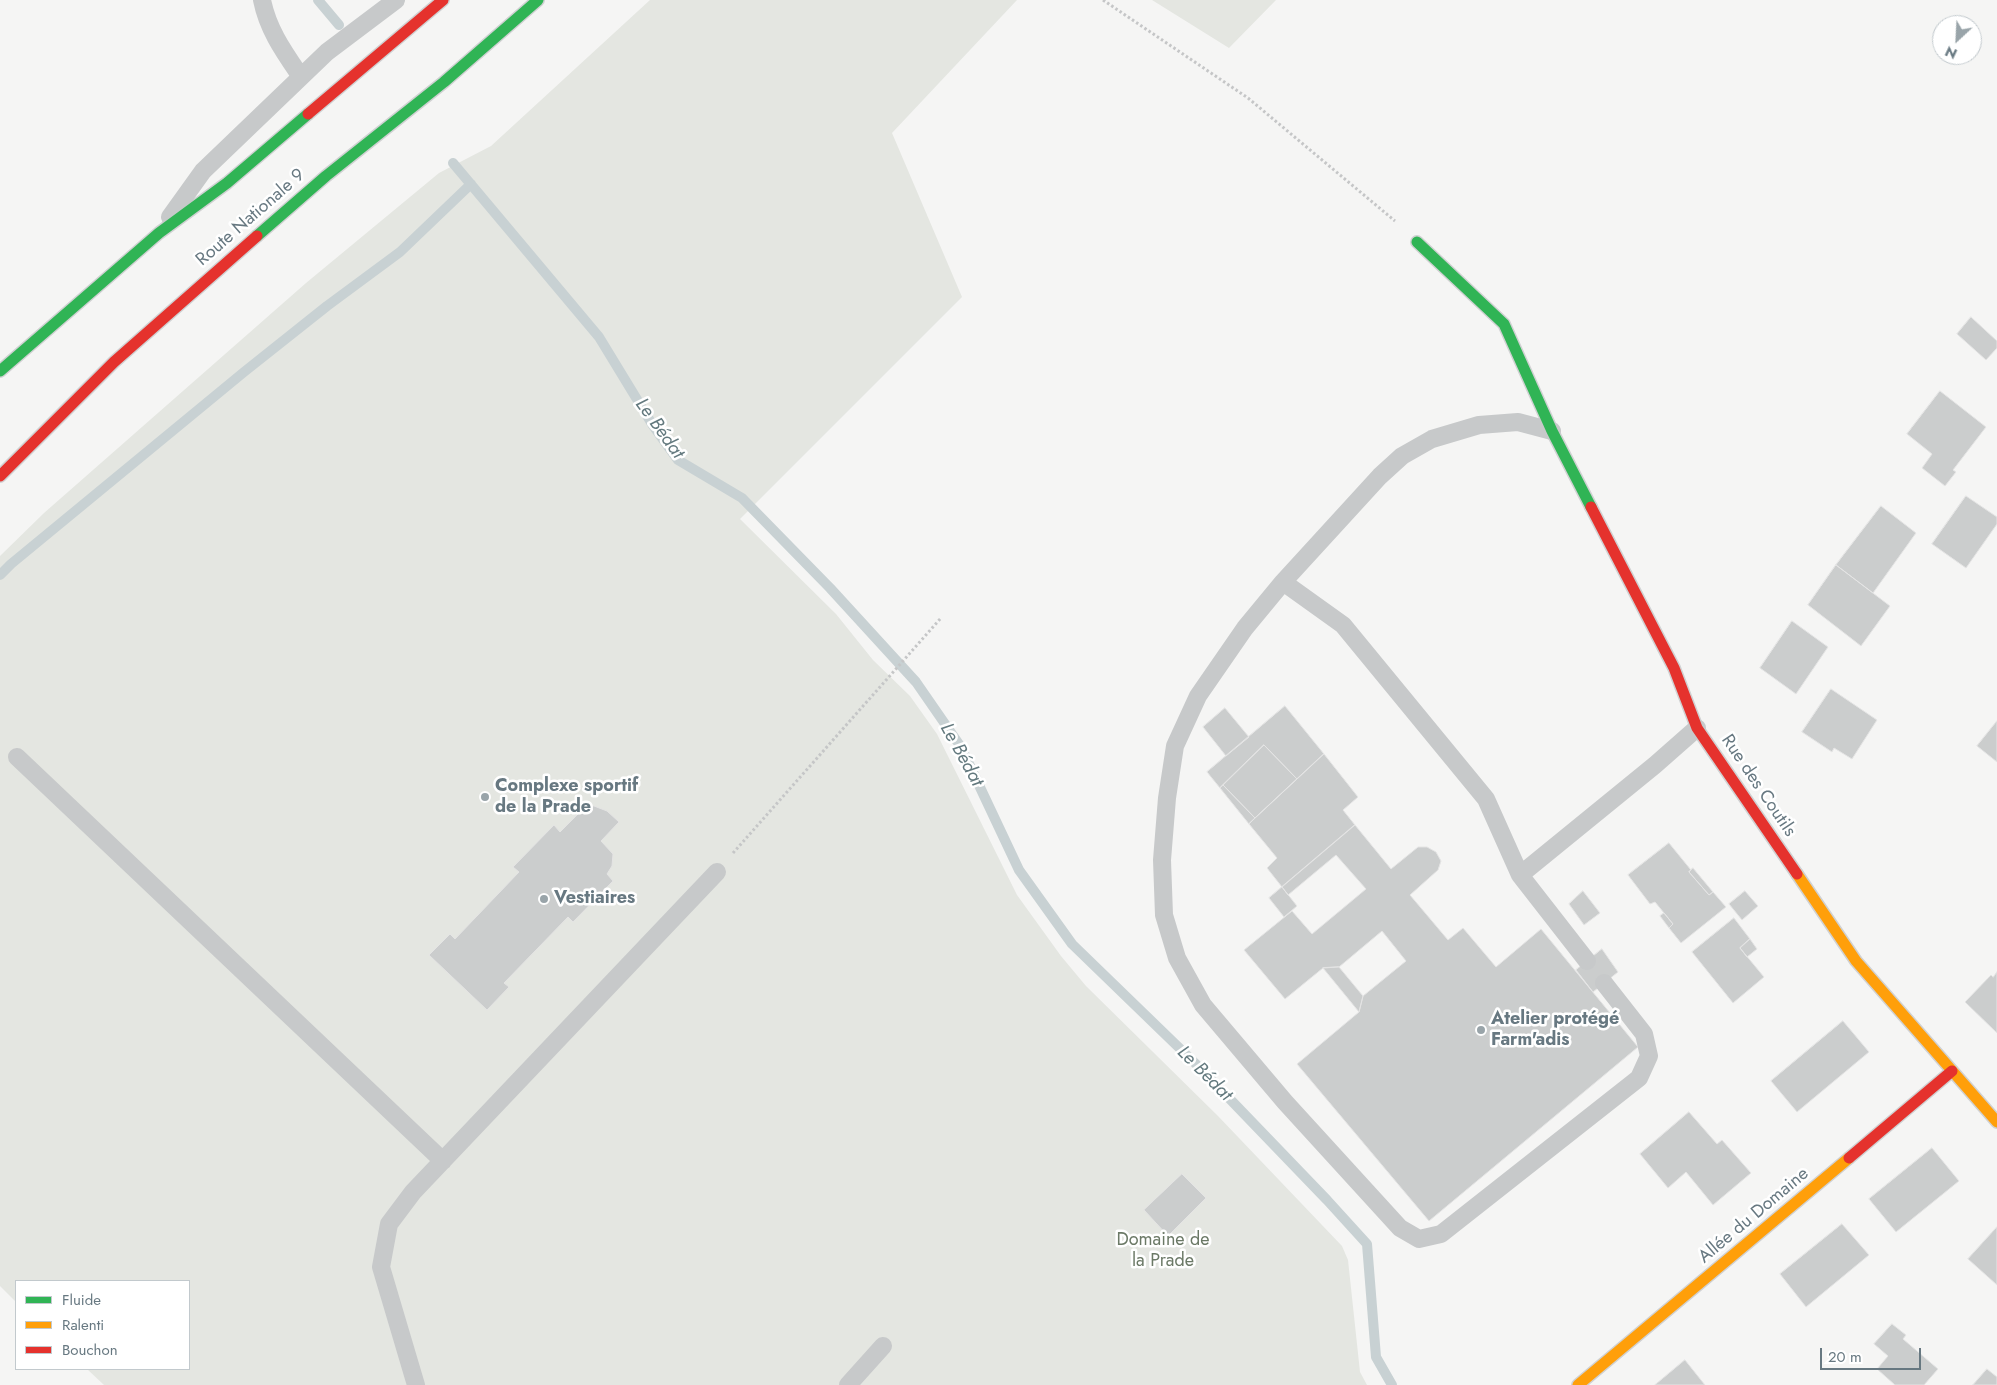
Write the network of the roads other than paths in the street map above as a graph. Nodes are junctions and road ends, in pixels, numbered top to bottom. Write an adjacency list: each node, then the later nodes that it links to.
1 (262, 0): 5 (lane)
2 (396, 0): 5 (lane)
3 (443, 0): 6 (main road)
4 (538, 0): 10 (main road, Route Nationale 9)
5 (301, 77): 6 (lane)
6 (158, 233): 8 (main road)
7 (1417, 242): 9 (main road, Rue des Coutils)
8 (0, 371)
9 (1552, 431): 11 (lane); 12 (main road, Rue des Coutils)
10 (0, 476)
11 (1283, 582): 15 (lane); 17 (lane)
12 (1697, 728): 15 (lane); 18 (main road, Rue des Coutils)
13 (17, 757): 20 (lane)
14 (716, 872): 20 (lane)
15 (1520, 875): 16 (lane)
16 (1587, 961)
17 (1604, 983)
18 (1952, 1071): 19 (main road, Rue des Coutils); 24 (main road, Allée du Domaine)
19 (1997, 1122)
20 (443, 1161): 22 (lane)
21 (883, 1346): 23 (lane)
22 (416, 1385)
23 (848, 1385)
24 (1578, 1385)

